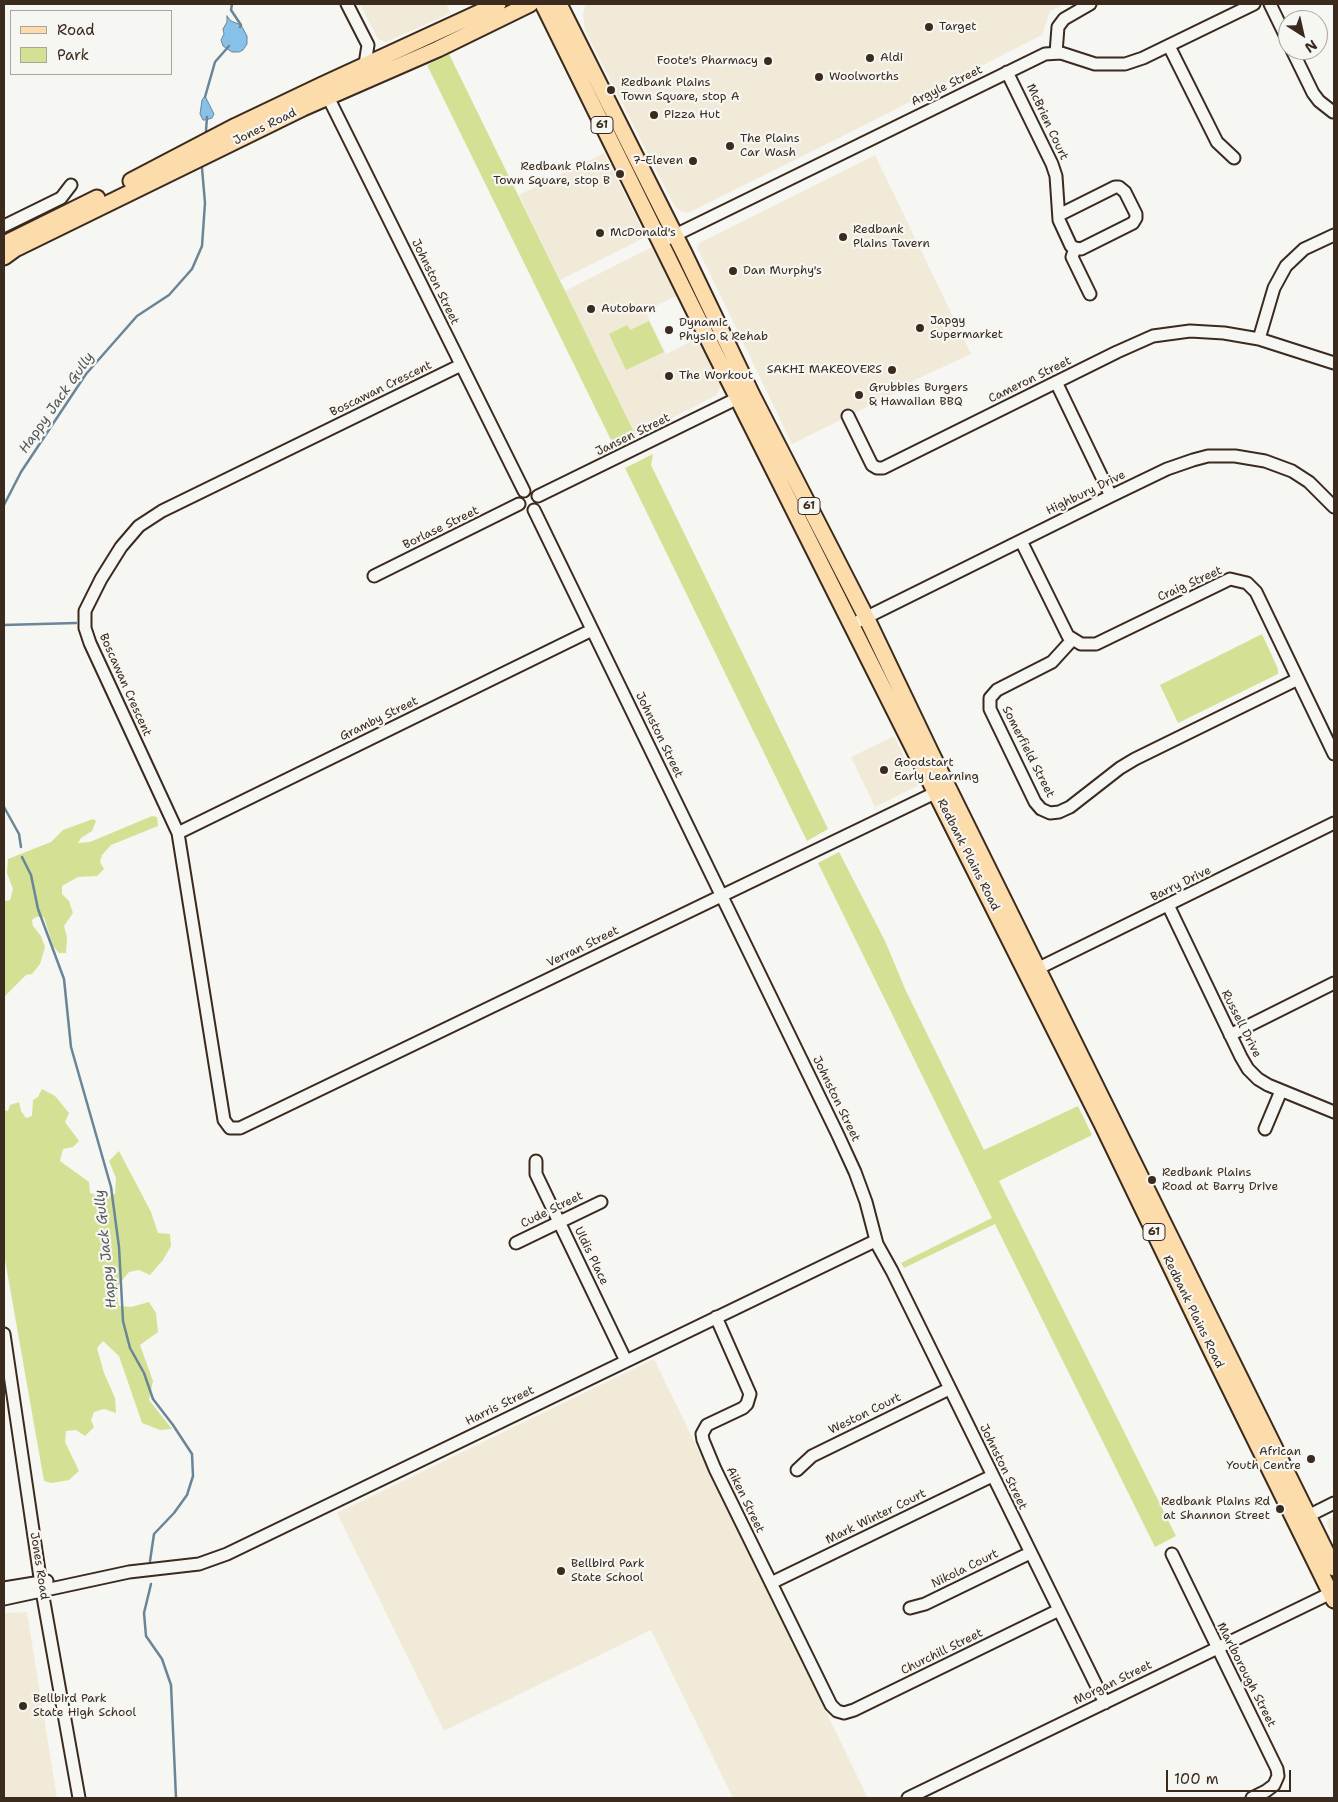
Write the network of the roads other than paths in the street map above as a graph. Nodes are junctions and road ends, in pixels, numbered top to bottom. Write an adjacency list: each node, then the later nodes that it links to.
1 (347, 4): 12 (street)
2 (530, 4): 19 (main road, Jones Road)
3 (543, 4): 23 (main road, Redbank Plains Road / 61)
4 (559, 4): 11 (main road, Redbank Plains Road / 61)
5 (571, 4): 11 (main road)
6 (1090, 4): 14 (street)
7 (1254, 4): 13 (street)
8 (1270, 4): 10 (street)
9 (494, 5): 15 (main road, Jones Road)
10 (1278, 20)
11 (569, 23): 21 (main road, Redbank Plains Road / 61)
12 (368, 45): 15 (street); 17 (street)
13 (1169, 46): 14 (street); 22 (street)
14 (1056, 53): 18 (street, Argyle Street)
15 (385, 56): 17 (main road, Jones Road)
16 (1297, 60): 20 (street)
17 (365, 64): 19 (main road, Jones Road)
18 (1007, 72): 25 (street, McBrien Court); 27 (street, Argyle Street)
19 (325, 91): 30 (main road, Jones Road); 32 (main road, Jones Road); 36 (street, Johnston Street)
20 (1333, 112)
21 (614, 114): 23 (main road); 27 (main road, Redbank Plains Road / 61)
22 (1234, 158)
23 (628, 177): 29 (main road, Redbank Plains Road / 61)
24 (71, 185): 26 (street)
25 (1059, 215): 31 (street, McBrien Court); 31 (street)
26 (4, 226)
27 (675, 235): 29 (street, Argyle Street); 38 (main road, Redbank Plains Road / 61)
28 (1334, 235): 34 (street)
29 (661, 242): 38 (main road, Redbank Plains Road / 61)
30 (4, 244)
31 (1075, 248): 33 (street, McBrien Court)
32 (4, 257)
33 (1090, 294)
34 (1259, 339): 35 (street, Cameron Street); 37 (street, Cameron Street)
35 (1334, 363)
36 (461, 365): 40 (street, Johnston Street); 56 (street, Boscawan Crescent)
37 (1056, 382): 39 (street, Cameron Street); 42 (street)
38 (745, 397): 41 (street, Jansen Street); 48 (main road, Redbank Plains Road / 61); 49 (main road, Redbank Plains Road / 61)
39 (848, 416)
40 (524, 491): 41 (street); 43 (street)
41 (538, 496): 45 (street)
42 (1111, 496): 44 (street, Highbury Drive); 46 (street, Highbury Drive)
43 (519, 504): 45 (street); 47 (street, Borlase Street)
44 (1334, 508)
45 (534, 510): 50 (street, Johnston Street)
46 (1021, 541): 48 (street, Highbury Drive); 51 (street)
47 (374, 576)
48 (866, 618): 49 (street, Highbury Drive); 54 (main road, Redbank Plains Road / 61)
49 (852, 624): 54 (main road, Redbank Plains Road / 61)
50 (592, 630): 56 (street, Gramby Street); 57 (street, Johnston Street)
51 (1072, 640): 52 (street, Craig Street); 52 (street, Somerfield Street)
52 (1298, 679): 53 (street, Craig Street)
53 (1334, 754)
54 (942, 789): 57 (street, Verran Street); 59 (main road, Redbank Plains Road / 61); 78 (main road, Redbank Plains Road / 61)
55 (1334, 823): 58 (street, Barry Drive)
56 (178, 832): 64 (street, Boscawan Crescent)
57 (722, 896): 64 (street, Verran Street); 69 (street, Johnston Street)
58 (1168, 905): 59 (street, Barry Drive); 61 (street, Russell Drive)
59 (1039, 968): 78 (main road, Redbank Plains Road / 61)
60 (1334, 983): 61 (street)
61 (1230, 1035): 62 (street, Russell Drive)
62 (1281, 1090): 63 (street, Russell Drive); 65 (street)
63 (1334, 1112)
64 (230, 1128)
65 (1265, 1129)
66 (536, 1161): 68 (street, Uldis Place)
67 (601, 1202): 68 (street, Cude Street)
68 (559, 1222): 70 (street, Cude Street); 73 (street, Uldis Place)
69 (875, 1241): 71 (street, Harris Street); 74 (street, Johnston Street)
70 (516, 1243)
71 (716, 1318): 73 (street, Harris Street); 82 (street, Aiken Street)
72 (4, 1334): 83 (street, Jones Road)
73 (626, 1361): 83 (street, Harris Street)
74 (949, 1389): 75 (street, Weston Court); 76 (street, Johnston Street)
75 (797, 1470)
76 (992, 1476): 79 (street, Johnston Street); 82 (street, Mark Winter Court)
77 (1334, 1503): 78 (street)
78 (1302, 1519): 81 (main road, Redbank Plains Road / 61); 85 (main road, Redbank Plains Road / 61)
79 (1030, 1553): 87 (street, Nikola Court); 88 (street, Johnston Street)
80 (1172, 1554): 89 (street, Marlborough Street)
81 (1334, 1568)
82 (771, 1584): 91 (street, Aiken Street)
83 (42, 1586): 84 (street); 86 (street); 92 (street, Jones Road)
84 (4, 1588)
85 (1332, 1596): 89 (street, Morgan Street)
86 (4, 1599)
87 (910, 1608)
88 (1059, 1610): 90 (street, Johnston Street); 91 (street, Churchill Street)
89 (1217, 1648): 90 (street, Morgan Street); 94 (street, Marlborough Street)
90 (1105, 1703): 93 (street, Morgan Street)
91 (837, 1711)
92 (79, 1798)
93 (908, 1798)
94 (1252, 1798)

